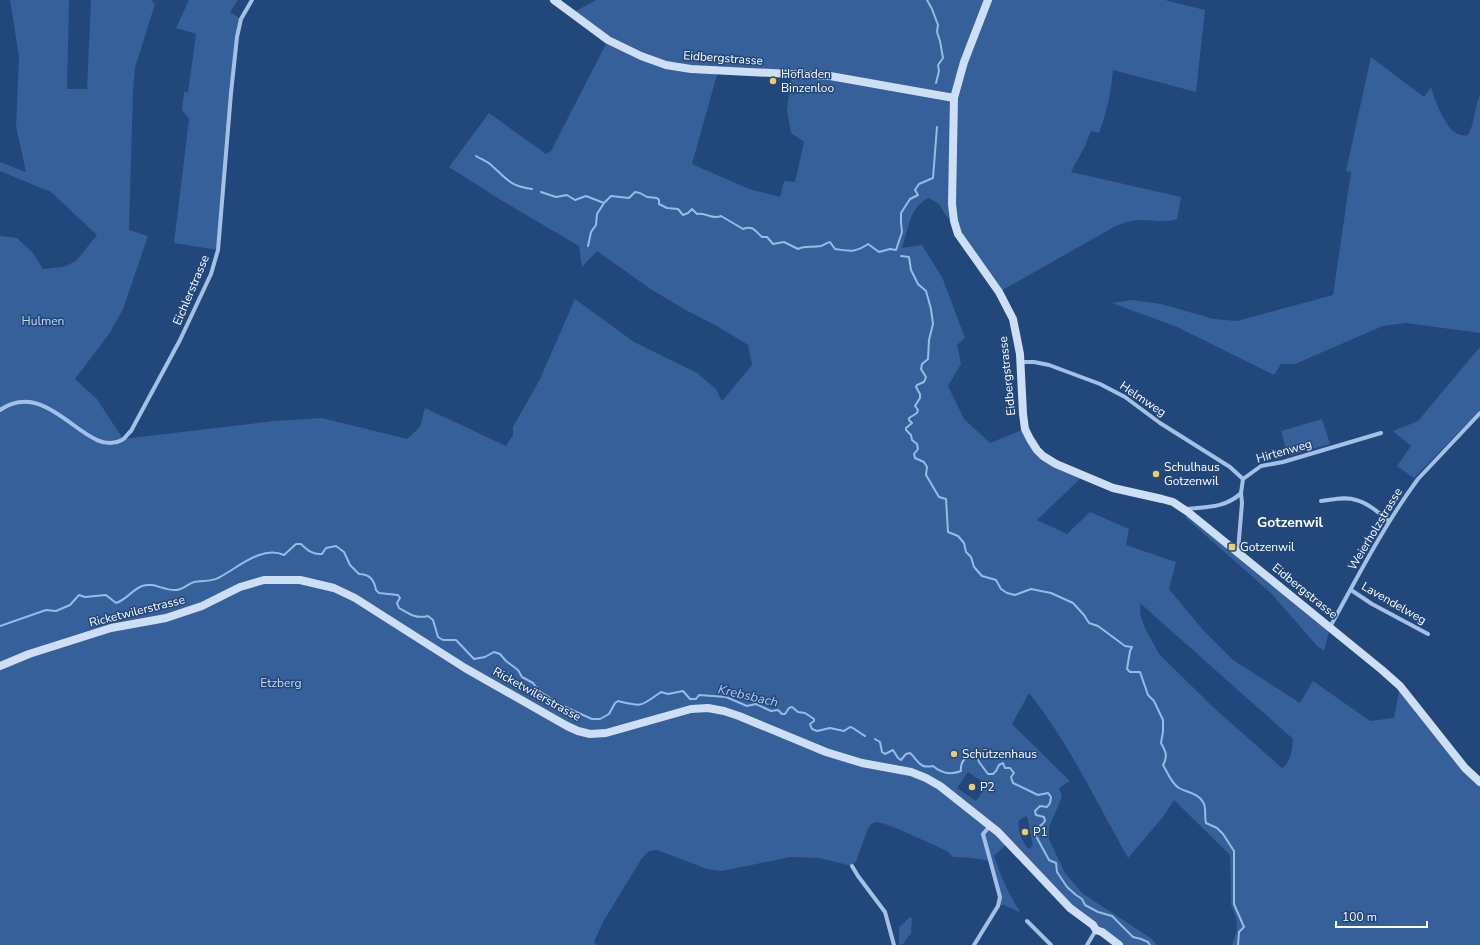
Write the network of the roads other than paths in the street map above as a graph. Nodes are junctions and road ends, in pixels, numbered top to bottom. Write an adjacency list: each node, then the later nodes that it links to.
1 (252, 0): 6 (street, Eichlerstrasse)
2 (554, 0): 4 (street, Eidbergstrasse)
3 (988, 0): 4 (street)
4 (954, 98): 5 (street, Eidbergstrasse)
5 (1020, 362): 9 (street, Helmweg); 12 (street, Eidbergstrasse)
6 (0, 410)
7 (1480, 413): 13 (street, Weierholzstrasse)
8 (1381, 433): 9 (street, Hirtenweg)
9 (1243, 479): 10 (street)
10 (1241, 493): 12 (street); 14 (street)
11 (1321, 501): 13 (street)
12 (1184, 509): 14 (street, Eidbergstrasse)
13 (1389, 521): 15 (street, Weierholzstrasse)
14 (1237, 552): 16 (street, Eidbergstrasse)
15 (1351, 590): 16 (street, Weierholzstrasse); 17 (street, Lavendelweg)
16 (1330, 627): 19 (street, Eidbergstrasse)
17 (1428, 634)
18 (0, 666): 20 (street, Ricketwilerstrasse)
19 (1480, 782)
20 (990, 825): 23 (street, Ricketwilerstrasse); 25 (street)
21 (852, 866): 24 (street)
22 (1027, 921): 26 (street)
23 (1096, 930): 27 (street); 28 (street, Ricketwilerstrasse)
24 (894, 945)
25 (974, 945)
26 (1051, 945)
27 (1087, 945)
28 (1119, 945)

